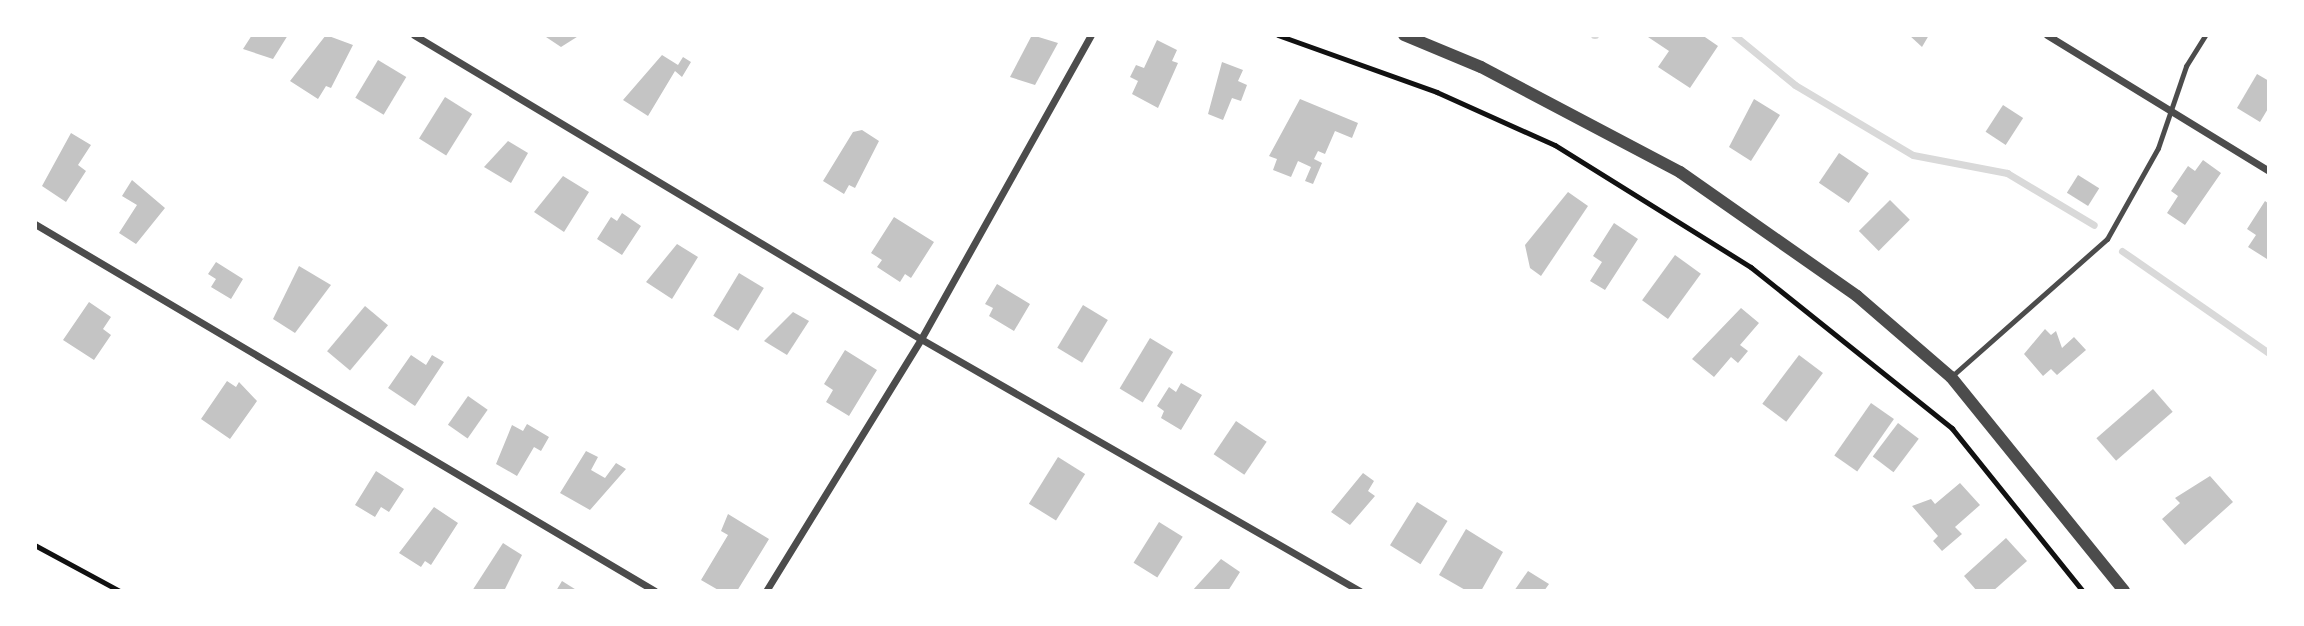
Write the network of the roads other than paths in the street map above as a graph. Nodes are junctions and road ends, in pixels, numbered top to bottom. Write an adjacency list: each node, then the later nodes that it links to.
1 (414, 35): 9 (street)
2 (1091, 35): 9 (street)
3 (1404, 35): 10 (street)
4 (2047, 35): 6 (street)
5 (2205, 35): 6 (lane)
6 (2169, 110): 7 (street); 10 (lane)
7 (2269, 171)
8 (35, 224): 11 (street)
9 (921, 339): 12 (street); 13 (street)
10 (1951, 377): 14 (street)
11 (655, 591)
12 (766, 591)
13 (1360, 591)
14 (2124, 591)

